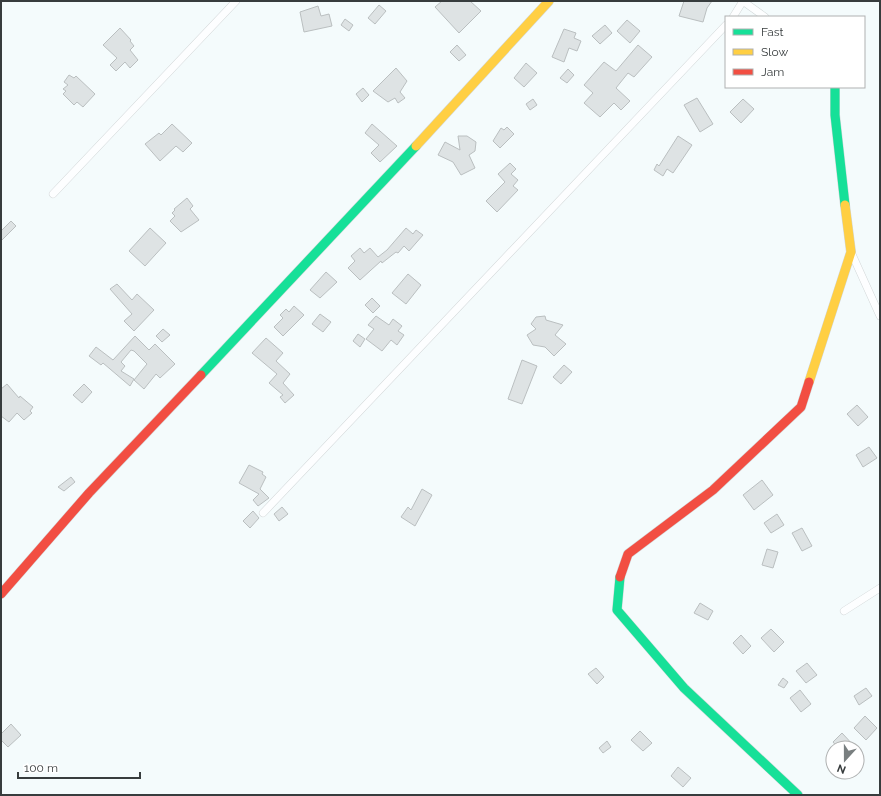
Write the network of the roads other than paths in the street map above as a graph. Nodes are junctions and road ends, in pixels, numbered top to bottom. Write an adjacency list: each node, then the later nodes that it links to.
1 (236, 1): 8 (street)
2 (549, 1): 13 (street)
3 (743, 1): 4 (street); 5 (street)
4 (734, 16)
5 (764, 16)
6 (725, 26): 11 (street)
7 (835, 88): 9 (street)
8 (53, 194)
9 (851, 252): 10 (street); 15 (street)
10 (880, 316)
11 (263, 513)
12 (880, 588): 14 (street)
13 (1, 594)
14 (844, 611)
15 (798, 795)

